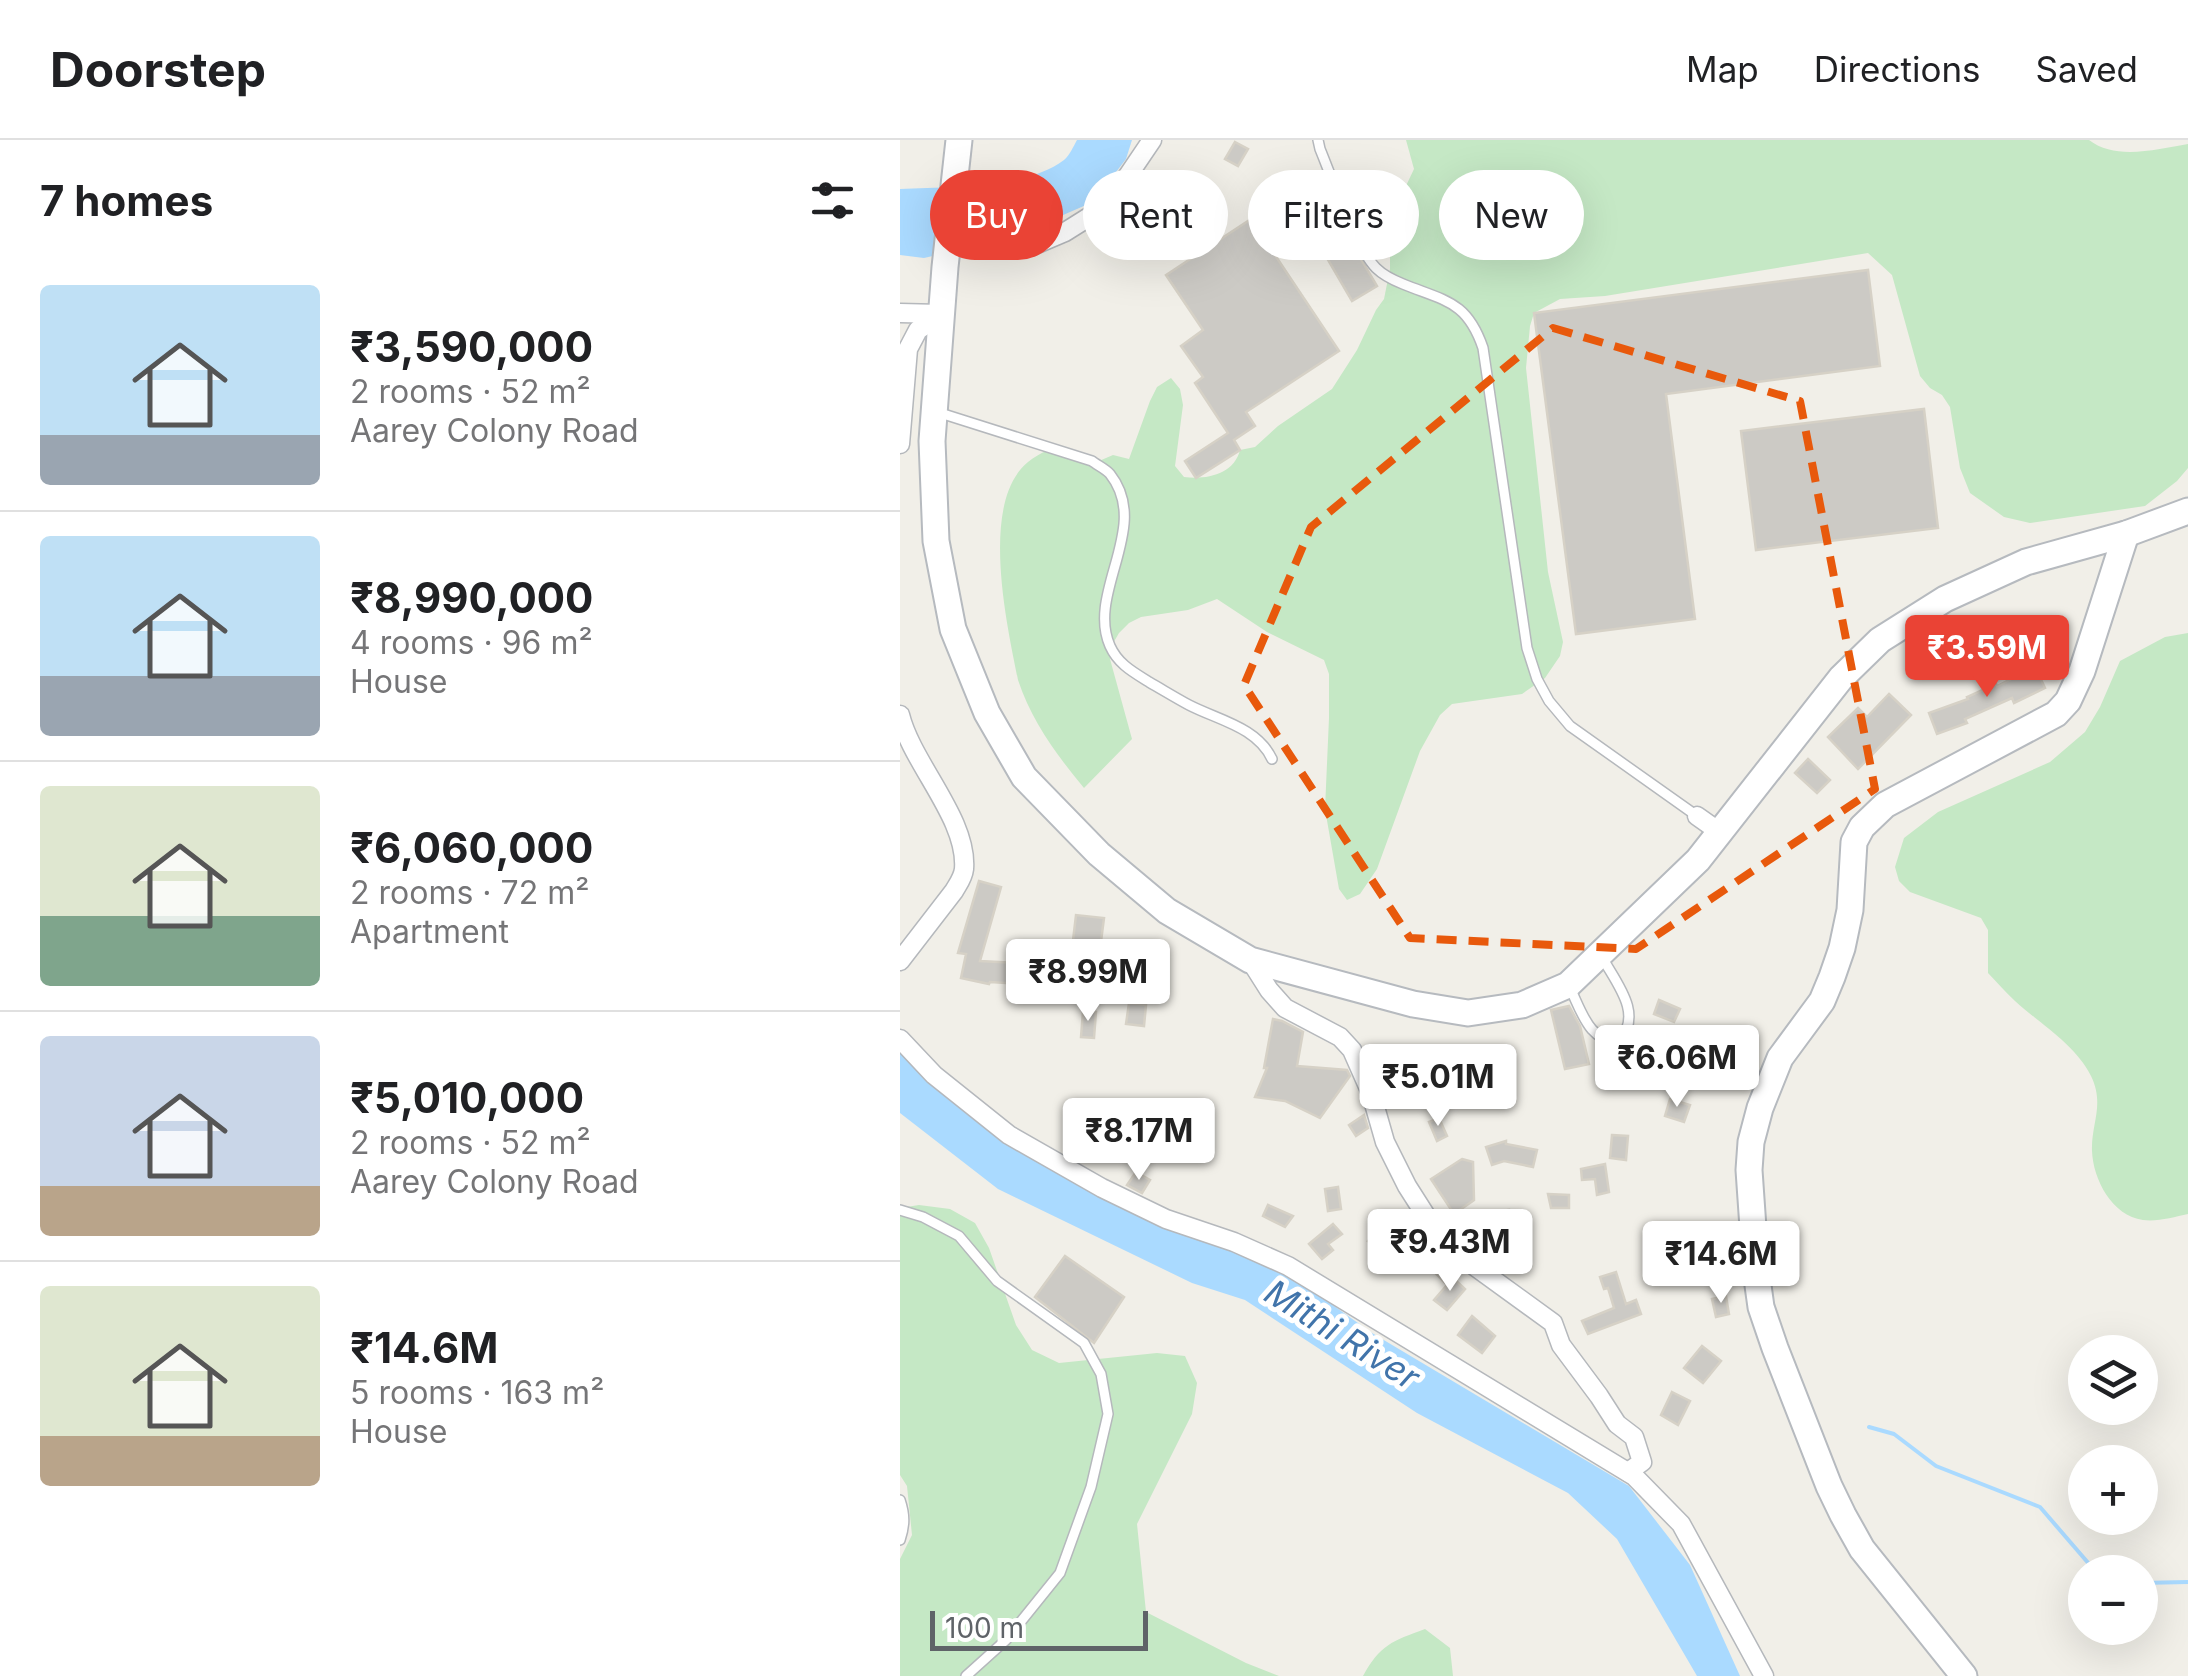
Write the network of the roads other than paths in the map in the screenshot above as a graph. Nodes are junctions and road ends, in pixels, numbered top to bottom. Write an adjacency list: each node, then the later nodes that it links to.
1 (959, 140): 6 (main road)
2 (1152, 140): 4 (street)
3 (1318, 140): 14 (lane)
4 (1063, 233)
5 (900, 314): 6 (street)
6 (942, 314): 7 (main road); 8 (street)
7 (934, 412): 13 (lane); 18 (main road)
8 (900, 433): 9 (street)
9 (900, 444)
10 (2188, 511): 11 (main road)
11 (2126, 534): 15 (main road); 27 (main road)
12 (900, 715): 17 (street)
13 (1272, 758)
14 (1697, 816): 15 (street)
15 (1721, 833): 16 (main road)
16 (1600, 954): 19 (main road); 19 (lane)
17 (900, 960)
18 (1250, 960): 19 (main road); 22 (street)
19 (1568, 985)
20 (900, 1039): 22 (street)
21 (900, 1210): 25 (lane)
22 (1628, 1472): 26 (street)
23 (900, 1500): 24 (lane)
24 (900, 1540)
25 (966, 1676)
26 (1764, 1676)
27 (1964, 1676)

